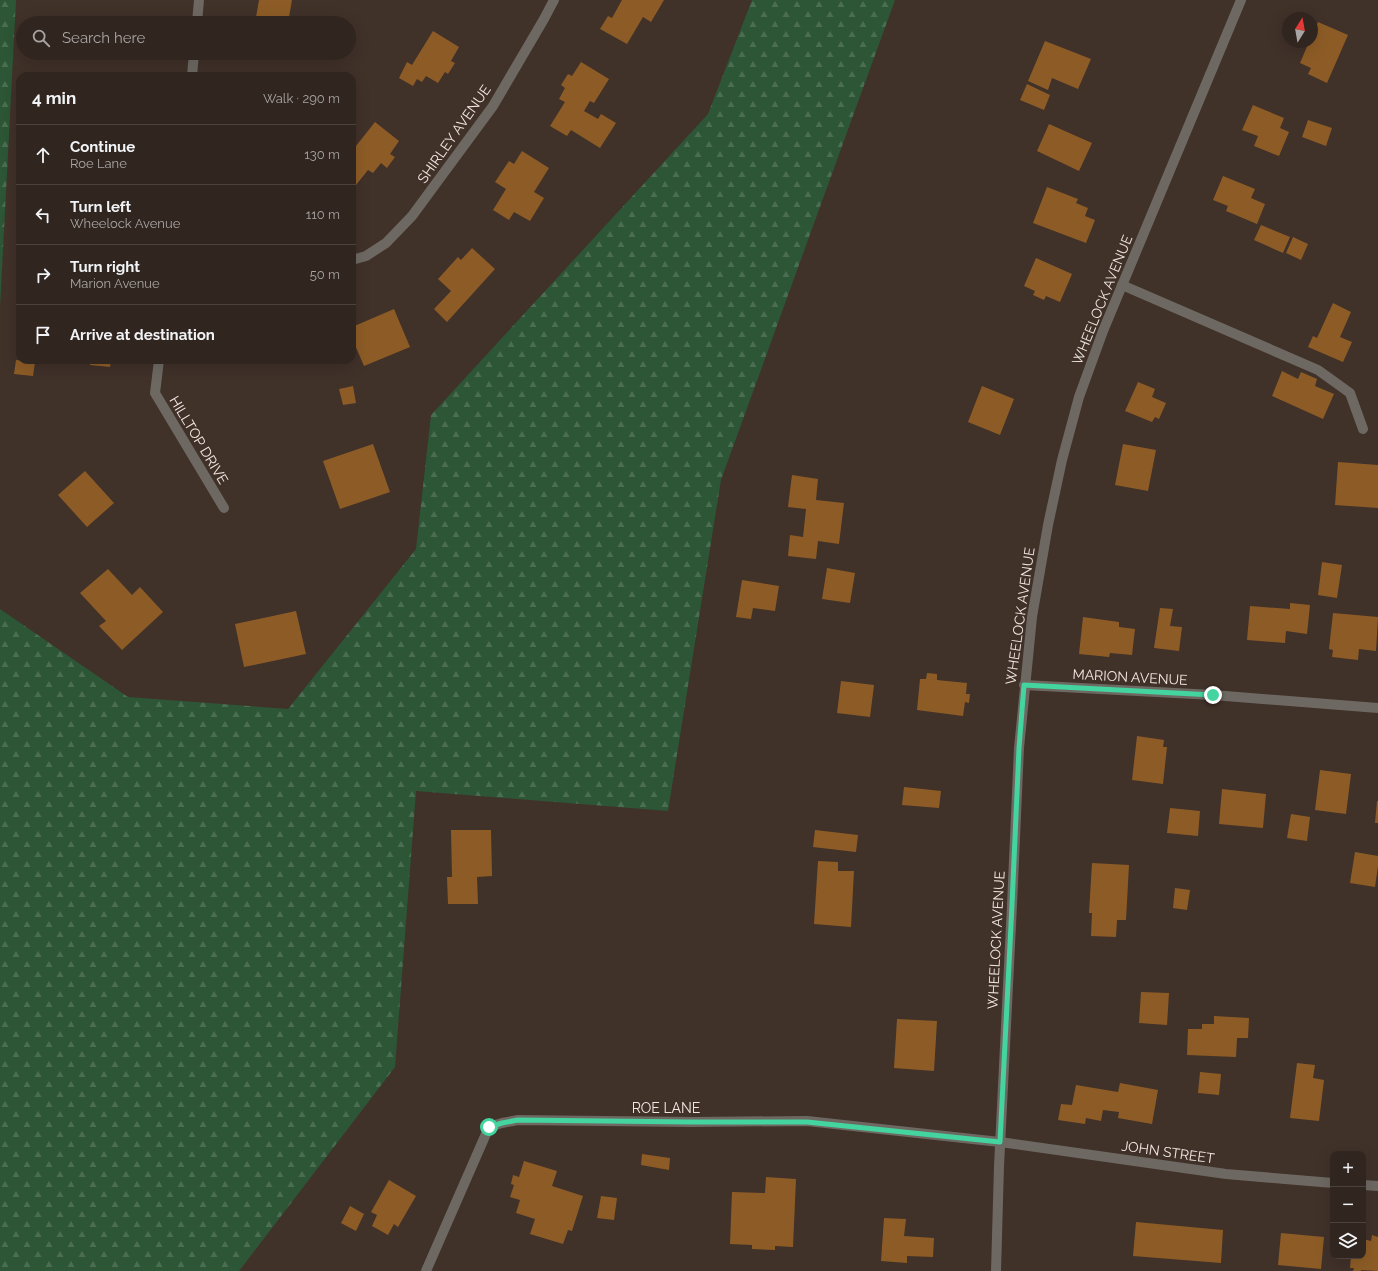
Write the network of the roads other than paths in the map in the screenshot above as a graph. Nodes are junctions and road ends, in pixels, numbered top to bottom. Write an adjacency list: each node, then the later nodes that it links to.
1 (199, 0): 4 (street)
2 (554, 0): 7 (street, SHIRLEY AVENUE)
3 (1241, 0): 8 (street, WHEELOCK AVENUE)
4 (198, 16)
5 (193, 60): 6 (street)
6 (192, 72)
7 (356, 259)
8 (1122, 285): 10 (street); 12 (street, WHEELOCK AVENUE)
9 (159, 364): 11 (street, HILLTOP DRIVE)
10 (1363, 429)
11 (224, 508)
12 (1024, 685): 13 (street, MARION AVENUE); 14 (street, WHEELOCK AVENUE)
13 (1378, 708)
14 (1000, 1142): 15 (street, JOHN STREET); 18 (street, ROE LANE); 19 (street, WHEELOCK AVENUE)
15 (1330, 1183)
16 (1366, 1185): 17 (street)
17 (1378, 1186)
18 (426, 1271)
19 (996, 1271)

